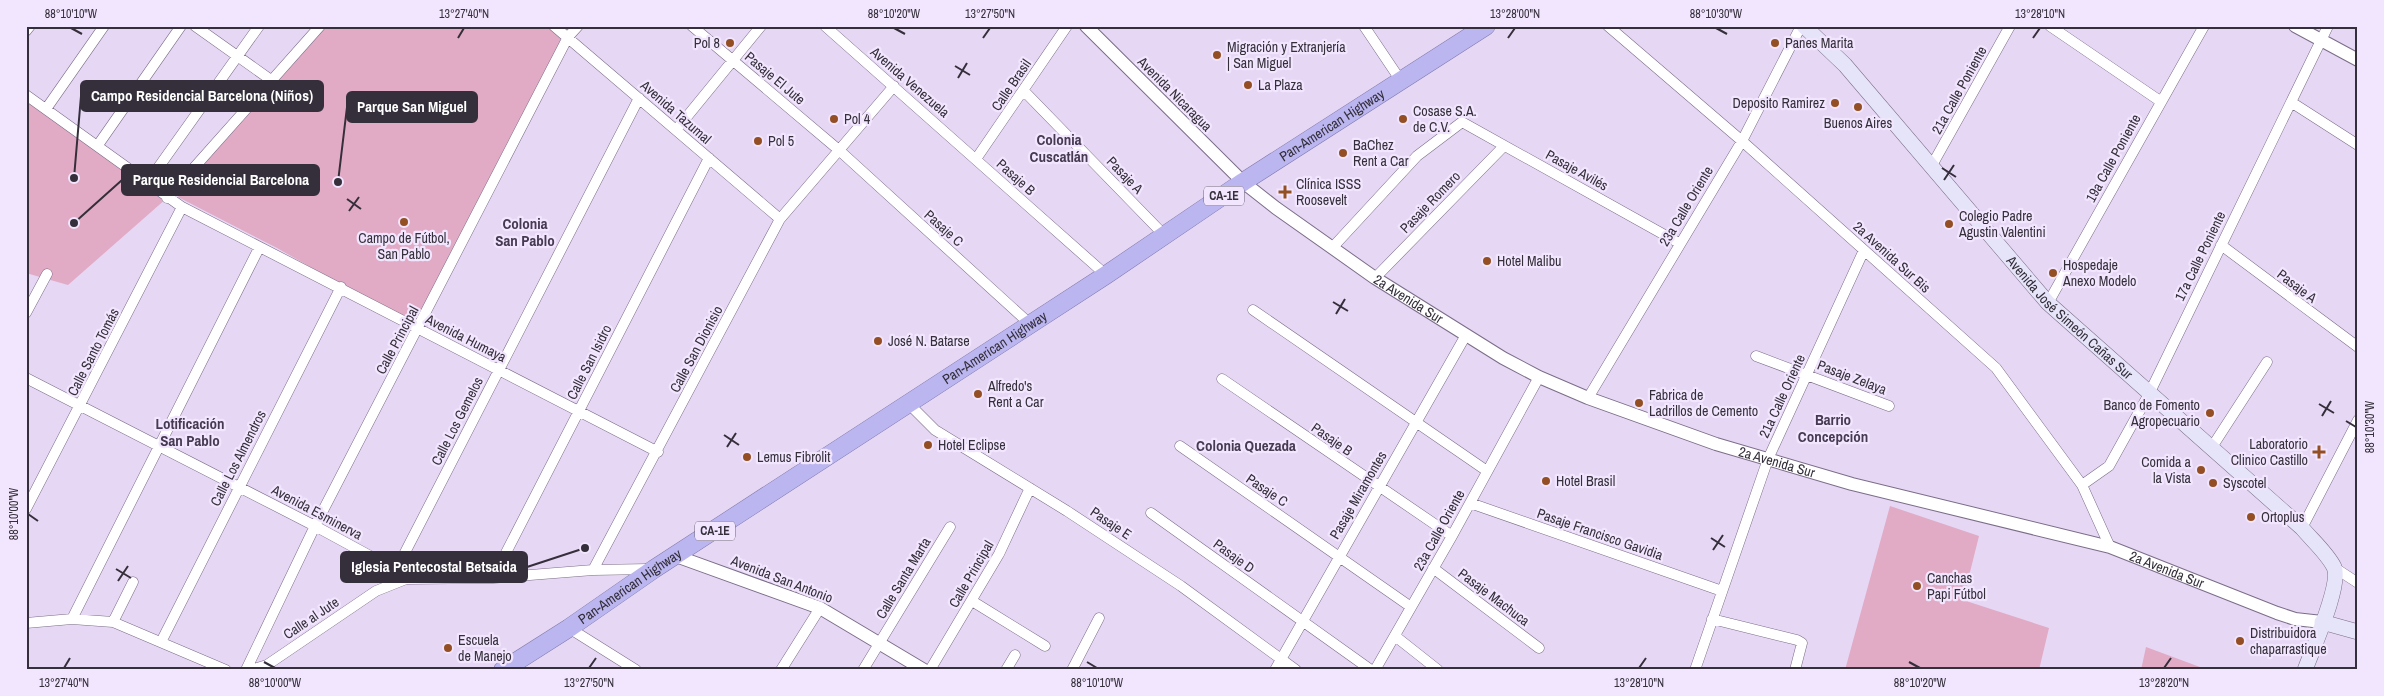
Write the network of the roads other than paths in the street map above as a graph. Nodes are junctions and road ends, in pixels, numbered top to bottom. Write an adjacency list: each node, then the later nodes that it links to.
1 (30, 26): 23 (street)
2 (104, 26): 37 (street)
3 (180, 26): 41 (street)
4 (195, 26): 26 (street)
5 (259, 26): 26 (street)
6 (320, 26): 29 (street)
7 (554, 26): 24 (street, Avenida Tazumal)
8 (578, 26): 24 (street, Calle Principal)
9 (692, 26): 28 (street, Pasaje El Jute)
10 (761, 26): 28 (street)
11 (825, 26): 31 (street, Avenida Venezuela)
12 (1067, 26): 32 (street, Calle Brasil)
13 (1086, 26): 48 (street, Avenida Nicaragua)
14 (1364, 26): 30 (street)
15 (1608, 26): 39 (street, 2a Avenida Sur Bis)
16 (1802, 26): 39 (street, 23a Calle Oriente); 46 (main road, Avenida José Simeón Cañas Sur)
17 (2010, 26): 46 (street, 21a Calle Poniente)
18 (2050, 26): 35 (street)
19 (2204, 26): 35 (street, 19a Calle Poniente)
20 (2295, 26): 25 (street)
21 (2328, 26): 25 (street, 17a Calle Poniente)
22 (1480, 28): 30 (highway, Pan-American Highway / CA-1E)
23 (26, 31)
24 (568, 37): 34 (street, Avenida Tazumal); 66 (street, Calle Principal)
25 (2321, 42): 27 (street); 36 (street, 17a Calle Poniente)
26 (238, 56): 29 (street); 47 (street)
27 (2358, 60)
28 (733, 61): 38 (street); 43 (street, Pasaje El Jute)
29 (271, 80): 49 (street)
30 (1401, 81): 48 (highway, Pan-American Highway / CA-1E)
31 (894, 86): 43 (street, Calle San Dionisio); 45 (street, Avenida Venezuela)
32 (1024, 91): 45 (street, Calle Brasil); 52 (street, Pasaje A)
33 (26, 95): 37 (street, Avenida Humaya)
34 (639, 98): 38 (street, Avenida Tazumal); 71 (street, Calle Los Gemelos)
35 (2160, 101): 62 (street, 19a Calle Poniente)
36 (2291, 102): 40 (street); 54 (street, 17a Calle Poniente)
37 (46, 109): 41 (street, Avenida Humaya)
38 (676, 130): 44 (street, Avenida Tazumal)
39 (1742, 141): 53 (street, 23a Calle Oriente); 57 (street, 2a Avenida Sur Bis)
40 (2358, 144)
41 (98, 145): 47 (street, Avenida Humaya)
42 (1504, 146): 53 (street, Pasaje Avilés); 56 (street, Pasaje Avilés); 60 (street, Pasaje Romero)
43 (840, 152): 51 (street, Calle San Dionisio); 65 (street, Pasaje C)
44 (709, 158): 51 (street, Avenida Tazumal); 81 (street, Calle San Isidro)
45 (976, 159): 59 (street, Pasaje B)
46 (1931, 166): 62 (main road, Avenida José Simeón Cañas Sur)
47 (148, 182): 49 (street, Avenida Humaya)
48 (1244, 182): 52 (highway, Pan-American Highway / CA-1E); 56 (street, 2a Avenida Sur)
49 (167, 198): 50 (street, Avenida Humaya)
50 (182, 207): 55 (street, Avenida Humaya); 79 (street, Calle Santo Tomás)
51 (780, 219): 87 (street, Calle San Dionisio)
52 (1165, 236): 59 (highway, Pan-American Highway / CA-1E)
53 (1679, 243): 77 (street, 23a Calle Oriente)
54 (2221, 245): 68 (street, Pasaje A); 76 (street, 17a Calle Poniente)
55 (259, 248): 61 (street, Avenida Humaya); 84 (street)
56 (1332, 248): 60 (street, 2a Avenida Sur)
57 (1864, 250): 72 (street, 21a Calle Oriente); 90 (street, 2a Avenida Sur Bis)
58 (47, 274): 64 (street)
59 (1106, 275): 65 (highway, Pan-American Highway / CA-1E)
60 (1375, 278): 67 (street, 2a Avenida Sur)
61 (341, 287): 66 (street, Avenida Humaya); 91 (street, Calle Los Almendros)
62 (2048, 303): 76 (main road, Avenida José Simeón Cañas Sur)
63 (1252, 310): 83 (street)
64 (26, 313)
65 (1030, 324): 78 (highway, Pan-American Highway / CA-1E)
66 (419, 329): 71 (street, Avenida Humaya); 97 (street, Calle Principal)
67 (1466, 335): 73 (street, 2a Avenida Sur); 83 (street, Pasaje Miramontes)
68 (2358, 347)
69 (1756, 356): 72 (street, Pasaje Zelaya)
70 (2267, 362): 86 (street)
71 (499, 370): 81 (street, Avenida Humaya); 107 (street, Calle Los Gemelos)
72 (1807, 375): 80 (street, Pasaje Zelaya); 88 (street, 21a Calle Oriente)
73 (1539, 376): 77 (street, 2a Avenida Sur); 89 (street, 23a Calle Oriente)
74 (26, 378): 79 (street, Avenida Esminerva)
75 (1222, 379): 92 (street, Pasaje B)
76 (2149, 394): 86 (main road, Avenida José Simeón Cañas Sur); 90 (street, 17a Calle Poniente)
77 (1588, 398): 88 (street, 2a Avenida Sur)
78 (908, 404): 93 (street, Pasaje E); 102 (highway, Pan-American Highway / CA-1E)
79 (80, 406): 84 (street, Avenida Esminerva); 95 (street, Calle Santo Tomás)
80 (1888, 406)
81 (579, 412): 87 (street, Avenida Humaya); 109 (street, Calle San Isidro)
82 (2358, 420): 99 (street)
83 (1415, 423): 89 (street); 92 (street, Pasaje Miramontes)
84 (159, 445): 91 (street, Avenida Esminerva); 117 (street)
85 (1180, 446): 103 (street, Pasaje C)
86 (2212, 447): 99 (main road, Avenida José Simeón Cañas Sur)
87 (658, 452): 108 (street, Calle San Dionisio)
88 (1768, 459): 101 (street, 2a Avenida Sur); 113 (street, 21a Calle Oriente)
89 (1487, 471): 94 (street, 23a Calle Oriente)
90 (2082, 485): 101 (street, 2a Avenida Sur Bis)
91 (239, 487): 97 (street, Avenida Esminerva); 127 (street, Calle Los Almendros)
92 (1378, 487): 100 (street, Pasaje B); 103 (street, Pasaje Miramontes)
93 (1030, 488): 114 (street, Calle Principal); 132 (street, Pasaje E)
94 (1470, 503): 100 (street, 23a Calle Oriente); 113 (street, Pasaje Francisco Gavidia)
95 (26, 509)
96 (1151, 513): 120 (street, Pasaje D)
97 (315, 526): 107 (street, Avenida Esminerva); 135 (street, Calle Principal)
98 (950, 527): 128 (street, Calle Santa Marta)
99 (2302, 528): 105 (main road, Avenida José Simeón Cañas Sur)
100 (1452, 536): 104 (street, 23a Calle Oriente)
101 (2110, 547): 122 (street, 2a Avenida Sur)
102 (676, 556): 106 (highway, Pan-American Highway / CA-1E); 116 (street, Avenida San Antonio)
103 (1340, 556): 115 (street, Pasaje C); 120 (street, Pasaje Miramontes)
104 (1433, 568): 115 (street, 23a Calle Oriente); 130 (street, Pasaje Machuca)
105 (2334, 568): 112 (street, Avenida José Simeón Cañas Sur); 122 (main road)
106 (654, 569): 108 (street, Calle al Jute); 124 (highway, Pan-American Highway / CA-1E)
107 (396, 570): 110 (street, Avenida Esminerva)
108 (593, 570): 109 (street, Calle al Jute)
109 (493, 578): 110 (street, Calle al Jute)
110 (406, 580): 136 (street, Calle al Jute)
111 (133, 582): 121 (street)
112 (2358, 584)
113 (1722, 591): 119 (street, 21a Calle Oriente)
114 (972, 601): 129 (street); 141 (street, Calle Principal)
115 (1411, 607): 126 (street, 23a Calle Oriente)
116 (820, 608): 128 (street, Avenida San Antonio); 138 (street)
117 (72, 618): 121 (street); 123 (street)
118 (1099, 618): 143 (street)
119 (1712, 619): 149 (street, 21a Calle Oriente); 150 (street)
120 (1301, 621): 132 (street, Pasaje Miramontes); 146 (street, Pasaje D)
121 (113, 622): 127 (street)
122 (2322, 622): 125 (main road, 2a Avenida Sur); 151 (main road)
123 (26, 623)
124 (569, 628): 133 (highway, Pan-American Highway / CA-1E); 137 (street)
125 (2358, 632)
126 (1395, 636): 147 (street, 23a Calle Oriente); 148 (street)
127 (161, 642): 134 (street)
128 (880, 643): 139 (street, Calle Santa Marta); 140 (street, Avenida San Antonio)
129 (1044, 646)
130 (1539, 648)
131 (1015, 655): 142 (street)
132 (1281, 660): 144 (street, Pasaje Miramontes); 145 (street, Pasaje E)
133 (513, 668)
134 (226, 670)
135 (246, 670)
136 (251, 670)
137 (636, 670)
138 (781, 670)
139 (863, 670)
140 (924, 670)
141 (930, 670)
142 (1006, 670)
143 (1072, 670)
144 (1275, 670)
145 (1296, 670)
146 (1371, 670)
147 (1375, 670)
148 (1438, 670)
149 (1694, 670)
150 (1795, 670)
151 (2305, 670)

